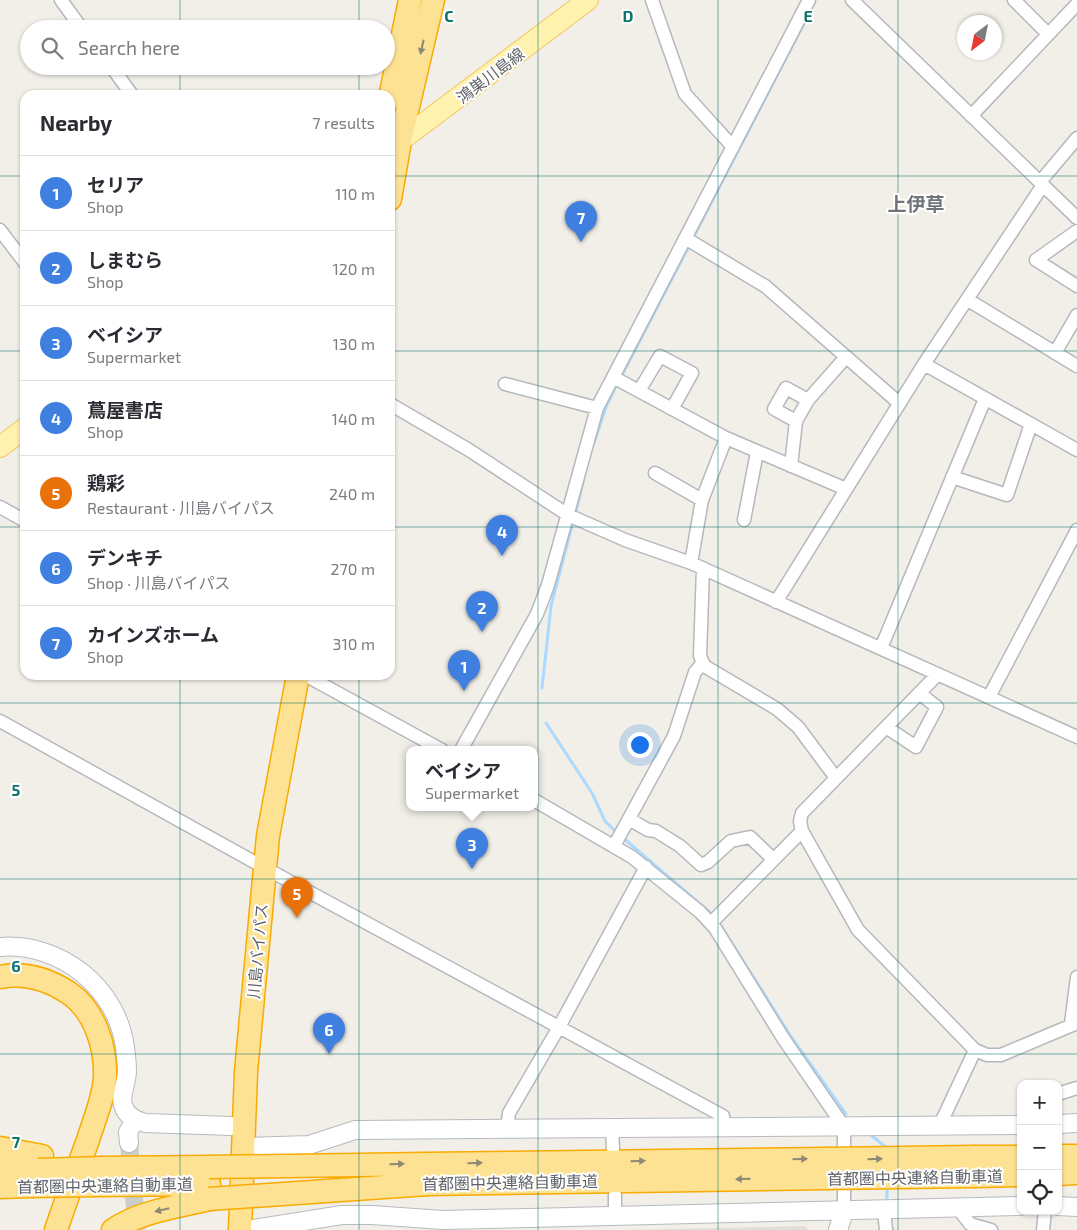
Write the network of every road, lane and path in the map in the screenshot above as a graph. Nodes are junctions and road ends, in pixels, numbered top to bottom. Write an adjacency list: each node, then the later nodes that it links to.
1 (61, 0): 10 (street)
2 (410, 0): 12 (highway)
3 (434, 0): 19 (highway, one-way to 19)
4 (588, 0): 19 (main road, 鴻巣川島線)
5 (652, 0): 20 (street)
6 (809, 0): 20 (street)
7 (852, 0): 17 (street)
8 (1014, 0): 11 (street)
9 (1072, 4): 11 (street)
10 (75, 20)
11 (1048, 34): 17 (street)
12 (395, 74)
13 (118, 75): 15 (street)
14 (395, 75): 16 (highway)
15 (128, 90)
16 (392, 90)
17 (971, 116): 21 (street)
18 (1077, 138): 21 (street)
19 (395, 145)
20 (733, 147): 25 (street)
21 (1041, 184): 22 (street); 28 (street)
22 (1077, 218)
23 (0, 230): 26 (street)
24 (1077, 230): 27 (street)
25 (685, 238): 31 (street); 34 (street)
26 (20, 256)
27 (1077, 286)
28 (968, 300): 30 (street); 32 (street)
29 (1077, 315): 30 (street)
30 (1055, 353): 33 (street)
31 (846, 357): 38 (street); 39 (street)
32 (924, 364): 37 (street); 39 (street)
33 (1077, 366)
34 (613, 377): 36 (street); 41 (street)
35 (505, 384): 41 (street)
36 (639, 391): 42 (street); 42 (street)
37 (985, 399): 44 (street); 52 (street)
38 (808, 400): 43 (street); 43 (street)
39 (899, 403): 53 (street)
40 (395, 407): 56 (street)
41 (597, 408): 56 (street)
42 (672, 409): 46 (street)
43 (796, 420): 50 (street)
44 (1031, 424): 48 (street); 52 (street)
45 (20, 432): 47 (main road)
46 (726, 438): 49 (street); 54 (street)
47 (0, 447)
48 (1077, 450)
49 (756, 452): 50 (street); 58 (street)
50 (791, 466): 53 (street)
51 (655, 473): 54 (street)
52 (952, 477): 64 (street)
53 (846, 489): 63 (street)
54 (702, 500): 61 (street)
55 (0, 507): 57 (street)
56 (568, 515): 61 (street); 76 (street)
57 (20, 518)
58 (744, 520)
59 (1077, 530): 60 (street)
60 (1072, 550): 71 (street)
61 (691, 563): 62 (street)
62 (702, 568): 63 (street); 65 (street)
63 (776, 602): 64 (street)
64 (881, 648): 66 (street)
65 (703, 663): 77 (street); 79 (street)
66 (938, 674): 70 (street); 71 (street)
67 (282, 680): 83 (highway, 川島バイパス)
68 (297, 680): 83 (highway, 川島バイパス)
69 (314, 680): 75 (street)
70 (919, 693): 73 (street); 73 (street)
71 (989, 697): 74 (street)
72 (0, 721): 83 (street)
73 (886, 727): 77 (street)
74 (1077, 737)
75 (435, 746)
76 (463, 746)
77 (836, 778): 80 (street)
78 (538, 802): 81 (street)
79 (629, 819): 81 (street); 82 (street)
80 (802, 831): 82 (street); 92 (street)
81 (614, 846): 84 (street)
82 (774, 859): 85 (street)
83 (258, 864): 91 (street); 99 (highway, 川島バイパス); 106 (highway, 川島バイパス)
84 (646, 867): 85 (street); 91 (street)
85 (711, 923): 101 (street)
86 (0, 948): 95 (street)
87 (0, 977): 133 (highway)
88 (1077, 977): 90 (street)
89 (0, 990): 132 (highway)
90 (1074, 1023): 92 (street)
91 (559, 1028): 100 (street); 104 (street)
92 (975, 1050): 102 (street)
93 (1077, 1088): 94 (street)
94 (1062, 1093)
95 (135, 1120): 99 (street); 105 (street)
96 (1077, 1123): 98 (street)
97 (1017, 1124): 102 (street)
98 (1062, 1124)
99 (231, 1126): 135 (highway, 川島バイパス)
100 (725, 1127): 101 (street); 103 (street)
101 (844, 1127): 102 (street); 128 (street)
102 (939, 1127)
103 (612, 1129): 104 (street); 108 (street)
104 (508, 1130): 106 (street)
105 (128, 1144)
106 (244, 1147): 136 (highway, 川島バイパス)
107 (0, 1148): 114 (highway)
108 (613, 1149)
109 (1062, 1156): 110 (highway)
110 (1077, 1156)
111 (1017, 1158): 112 (highway, 首都圏中央連絡自動車道)
112 (976, 1167): 117 (highway, 首都圏中央連絡自動車道, bridge); 118 (highway, 首都圏中央連絡自動車道)
113 (0, 1170): 114 (highway, 首都圏中央連絡自動車道)
114 (37, 1171): 115 (highway); 115 (highway, 首都圏中央連絡自動車道, bridge); 121 (highway, 首都圏中央連絡自動車道)
115 (102, 1171): 120 (highway, 首都圏中央連絡自動車道)
116 (1077, 1173): 119 (highway)
117 (427, 1174): 120 (highway, bridge); 120 (highway, 首都圏中央連絡自動車道, one-way to 117, bridge)
118 (1017, 1174)
119 (1062, 1174)
120 (209, 1177): 134 (highway, one-way to 134)
121 (0, 1187)
122 (615, 1195): 130 (street)
123 (1017, 1206): 125 (street)
124 (1062, 1206): 126 (street)
125 (957, 1207): 127 (street); 140 (street)
126 (1077, 1207)
127 (884, 1210): 128 (street); 139 (street)
128 (844, 1212): 130 (street); 138 (street)
129 (1044, 1215): 141 (street)
130 (616, 1216): 131 (street)
131 (492, 1225): 137 (street)
132 (44, 1230)
133 (56, 1230)
134 (113, 1230)
135 (228, 1230)
136 (240, 1230)
137 (247, 1230)
138 (838, 1230)
139 (886, 1230)
140 (989, 1230)
141 (1043, 1230)

